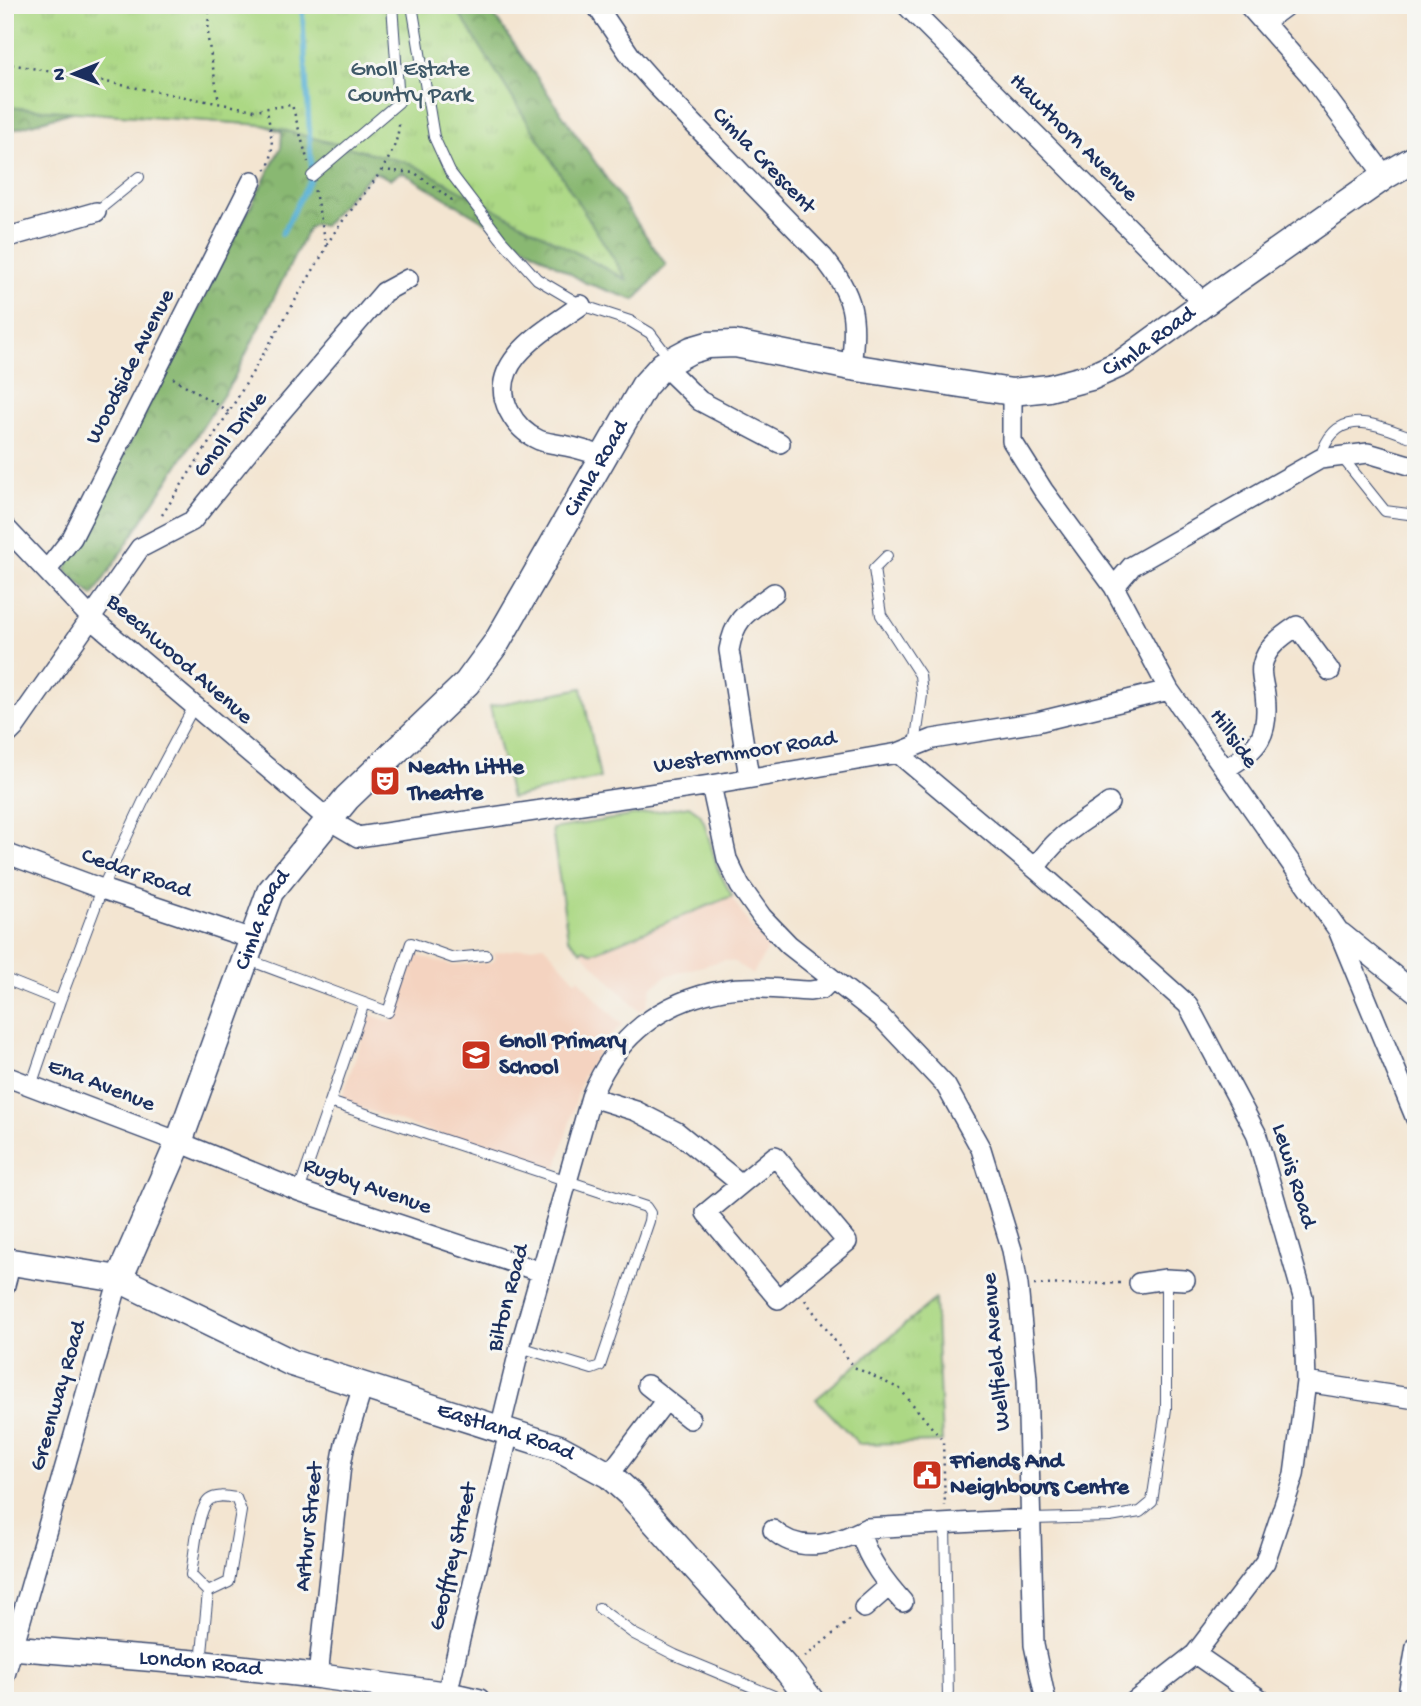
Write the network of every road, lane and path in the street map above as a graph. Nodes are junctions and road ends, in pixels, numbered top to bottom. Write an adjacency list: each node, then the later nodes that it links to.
1 (209, 5): 11 (path)
2 (392, 5): 10 (lane)
3 (412, 5): 25 (lane)
4 (596, 5): 27 (street, Cimla Crescent)
5 (906, 5): 24 (street, Hawthorn Avenue)
6 (1248, 5): 8 (street)
7 (1287, 5): 8 (street)
8 (1264, 22): 16 (street)
9 (5, 63): 11 (path)
10 (399, 103): 14 (path); 15 (lane)
11 (219, 104): 12 (path)
12 (267, 109): 15 (path); 18 (path)
13 (1416, 158): 16 (main road, Cimla Road)
14 (382, 170): 19 (path); 22 (path)
15 (312, 176): 22 (path)
16 (1385, 176): 24 (main road, Cimla Road)
17 (139, 177): 20 (lane)
18 (252, 181): 28 (street, Woodside Avenue)
19 (460, 205)
20 (96, 212): 21 (street)
21 (5, 239)
22 (327, 247): 30 (path)
23 (408, 279): 44 (street, Gnoll Drive)
24 (1205, 304): 29 (main road, Cimla Road)
25 (581, 305): 26 (lane); 33 (street)
26 (667, 363): 27 (main road, Cimla Road); 32 (street); 33 (main road, Cimla Road)
27 (851, 367): 29 (main road, Cimla Road)
28 (158, 370): 30 (path); 41 (street, Woodside Avenue)
29 (1012, 392): 42 (street, Hillside)
30 (229, 412): 37 (path)
31 (1416, 439): 35 (lane)
32 (780, 443)
33 (603, 456): 54 (main road, Cimla Road)
34 (1341, 456): 35 (street); 36 (street); 38 (lane)
35 (1320, 459): 42 (street)
36 (1416, 467)
37 (162, 514)
38 (1416, 515)
39 (5, 527): 41 (street, Beechwood Avenue)
40 (887, 556): 49 (lane)
41 (47, 570): 44 (street, Beechwood Avenue)
42 (1114, 587): 46 (street, Hillside)
43 (774, 593): 51 (street)
44 (92, 619): 47 (street, Beechwood Avenue); 48 (street, Gnoll Drive)
45 (1330, 671): 50 (street)
46 (1169, 690): 49 (street, Westernmoor Road); 50 (street, Hillside)
47 (194, 706): 54 (street, Beechwood Avenue); 57 (lane)
48 (5, 737)
49 (907, 749): 51 (street, Westernmoor Road); 56 (street, Lewis Road)
50 (1225, 769): 58 (street, Hillside)
51 (748, 777): 52 (street, Westernmoor Road)
52 (711, 785): 54 (street, Westernmoor Road); 62 (street, Wellfield Avenue)
53 (1109, 803): 56 (street)
54 (329, 820): 59 (main road, Cimla Road)
55 (5, 853): 57 (street, Cedar Road)
56 (1035, 868): 83 (street, Lewis Road)
57 (102, 889): 59 (street, Cedar Road); 64 (lane)
58 (1338, 930): 63 (street); 70 (street, Hillside)
59 (249, 949): 65 (lane); 71 (main road, Cimla Road)
60 (486, 955): 65 (lane)
61 (5, 979): 64 (lane)
62 (832, 979): 68 (street); 91 (street, Wellfield Avenue)
63 (1416, 993)
64 (60, 1001): 67 (lane)
65 (364, 1003): 69 (lane)
66 (5, 1076): 67 (street, Ena Avenue)
67 (31, 1086): 71 (street, Ena Avenue)
68 (591, 1097): 72 (street); 73 (street)
69 (330, 1102): 72 (lane); 74 (lane)
70 (1416, 1119)
71 (179, 1142): 74 (street, Rugby Avenue); 77 (main road, Cimla Road)
72 (567, 1181): 76 (street, Bilton Road); 82 (lane)
73 (741, 1184): 81 (street); 81 (street)
74 (299, 1191): 76 (street, Rugby Avenue)
75 (7, 1269): 77 (main road, Eastland Road)
76 (541, 1272): 82 (street, Bilton Road)
77 (119, 1279): 85 (main road, Eastland Road); 101 (street, Greenway Road)
78 (1176, 1279): 79 (street); 91 (lane)
79 (1139, 1283): 80 (path)
80 (1042, 1284)
81 (794, 1286): 92 (path)
82 (520, 1347): 89 (street, Bilton Road)
83 (1306, 1382): 86 (street); 102 (street, Lewis Road)
84 (647, 1385): 87 (street)
85 (363, 1386): 89 (main road, Eastland Road); 106 (street, Arthur Street)
86 (1416, 1399)
87 (666, 1400): 88 (street); 90 (street)
88 (690, 1419)
89 (504, 1430): 90 (main road, Eastland Road); 107 (street, Geoffrey Street)
90 (608, 1475): 104 (main road, Eastland Road)
91 (1031, 1519): 92 (street); 112 (street, Wellfield Avenue)
92 (945, 1523): 93 (street); 111 (lane)
93 (867, 1528): 94 (street); 95 (street)
94 (773, 1530)
95 (889, 1586): 97 (street); 99 (street)
96 (208, 1592): 96 (lane); 103 (lane)
97 (903, 1602)
98 (599, 1608): 109 (lane)
99 (864, 1608): 104 (path)
100 (1416, 1646): 115 (street)
101 (9, 1648): 103 (street, London Road); 105 (street, Greenway Road)
102 (1195, 1654): 113 (street, Lewis Road); 114 (street)
103 (201, 1663): 106 (street, London Road)
104 (788, 1671): 110 (main road, Eastland Road)
105 (5, 1675)
106 (318, 1676): 107 (street, London Road)
107 (447, 1694): 108 (street, London Road)
108 (478, 1701)
109 (786, 1701)
110 (811, 1701)
111 (947, 1701)
112 (1046, 1701)
113 (1135, 1701)
114 (1263, 1701)
115 (1407, 1701)

